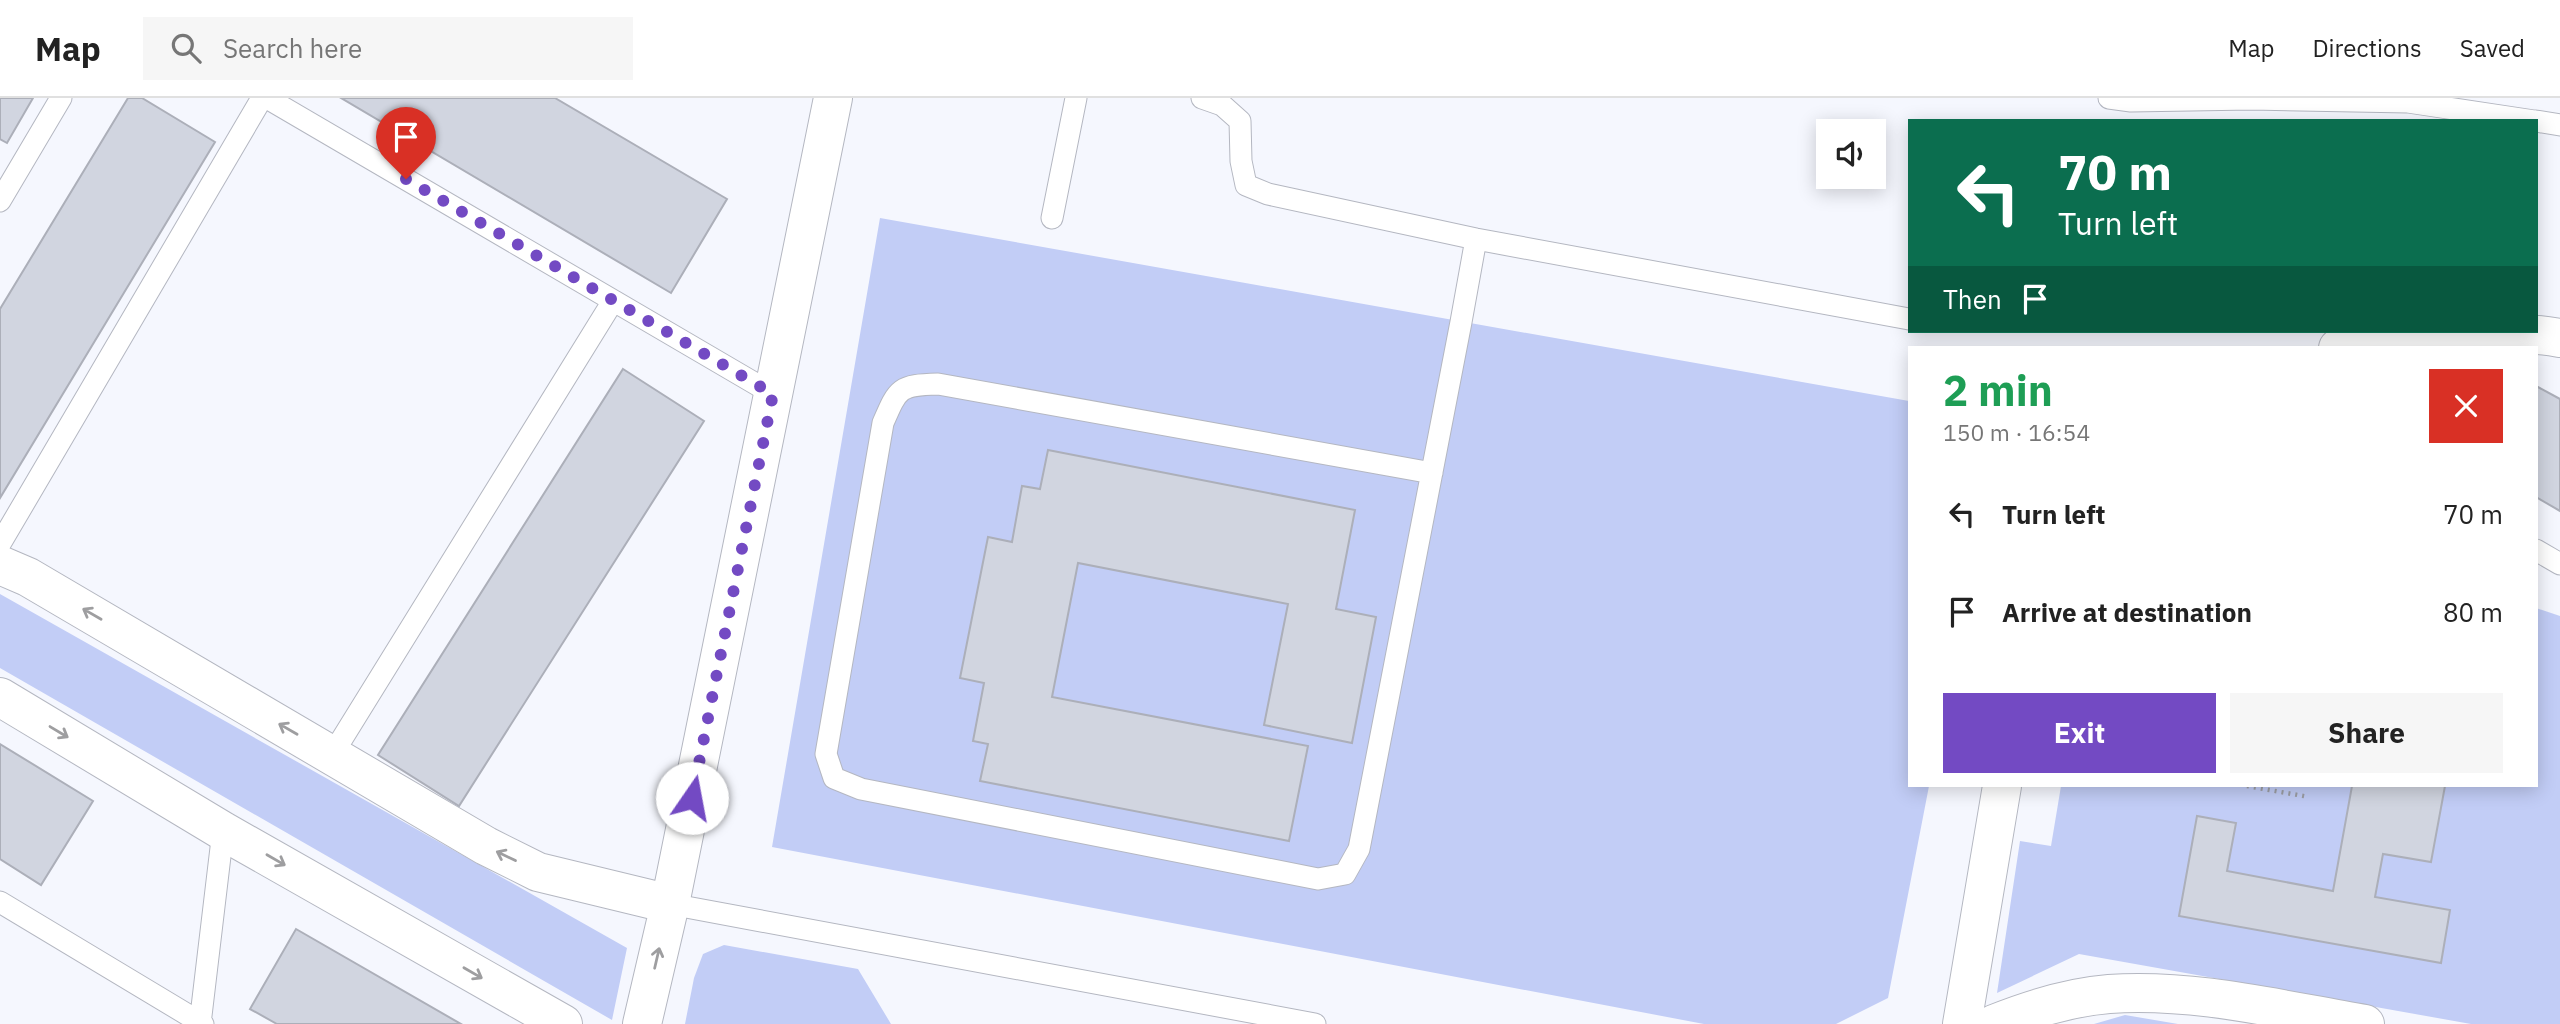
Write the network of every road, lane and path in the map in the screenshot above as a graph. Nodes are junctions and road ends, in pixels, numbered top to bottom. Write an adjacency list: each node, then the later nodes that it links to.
1 (61, 98): 11 (lane)
2 (262, 98): 23 (lane)
3 (267, 98): 15 (lane)
4 (833, 98): 21 (street)
5 (1076, 98): 13 (lane)
6 (1202, 98): 14 (lane)
7 (2109, 98): 8 (lane)
8 (2522, 119)
9 (2538, 121): 10 (lane)
10 (2560, 125)
11 (7, 174): 12 (lane)
12 (0, 201)
13 (1052, 218)
14 (1476, 239): 16 (lane); 22 (lane)
15 (613, 300): 21 (lane); 28 (lane)
16 (1908, 319)
17 (2466, 333): 20 (street)
18 (2534, 333): 19 (street)
19 (2560, 338)
20 (2355, 346)
21 (773, 394): 34 (street)
22 (1432, 472): 22 (lane)
23 (0, 544)
24 (2538, 551): 25 (lane)
25 (2560, 564)
26 (0, 565): 28 (street, one-way to 26)
27 (0, 697): 32 (street, one-way to 32)
28 (332, 755): 34 (street, one-way to 28)
29 (2002, 787): 39 (street)
30 (2253, 787): 31 (path)
31 (2309, 797)
32 (223, 831): 35 (lane); 36 (street, one-way to 36)
33 (0, 902): 35 (lane)
34 (670, 904): 37 (street, one-way to 34); 38 (lane)
35 (201, 1023)
36 (563, 1024)
37 (642, 1024)
38 (1315, 1024)
39 (1962, 1024)
40 (1994, 1024): 41 (street)
41 (2365, 1024)

